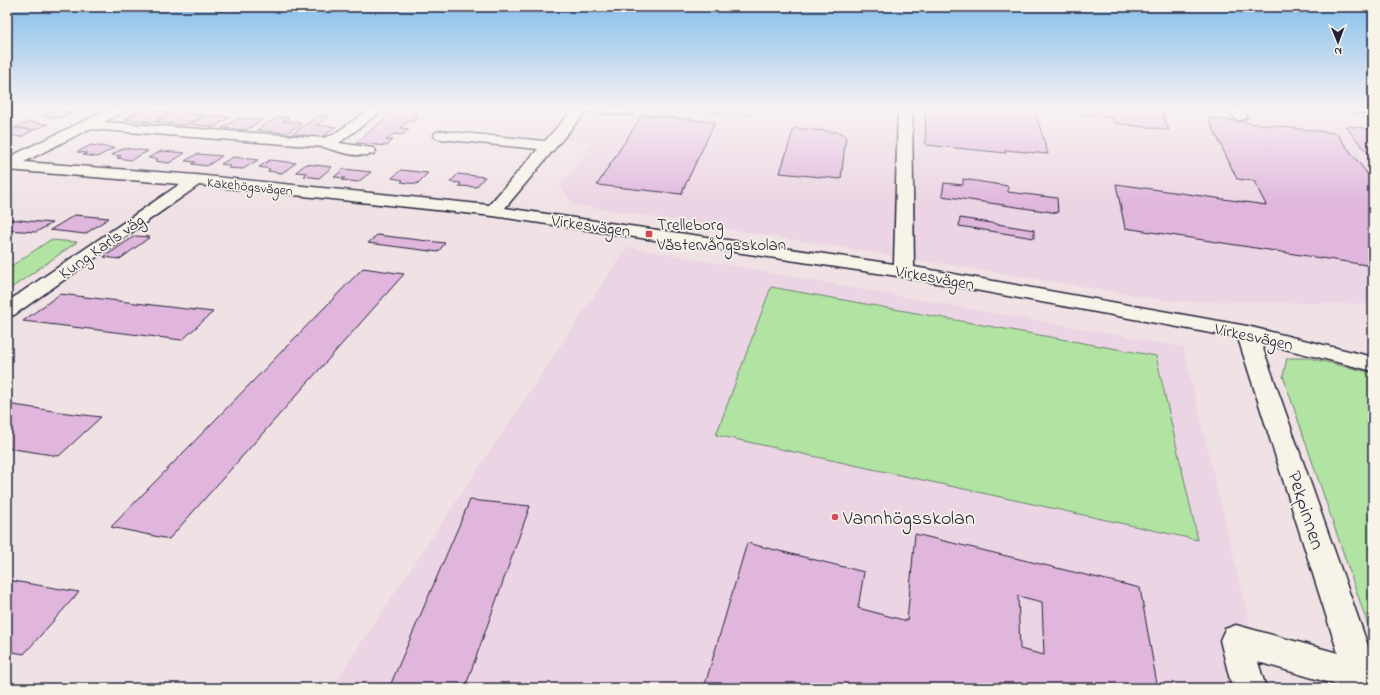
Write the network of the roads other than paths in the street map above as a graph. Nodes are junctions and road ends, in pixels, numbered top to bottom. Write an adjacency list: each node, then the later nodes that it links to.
1 (55, 140): 10 (street, Kakehögsvägen)
2 (291, 140): 7 (street)
3 (332, 140): 7 (street)
4 (494, 140): 8 (street)
5 (554, 140): 8 (street)
6 (905, 140): 13 (street)
7 (325, 143): 9 (street)
8 (549, 146): 12 (street)
9 (368, 151)
10 (7, 164): 11 (street, Kakehögsvägen)
11 (196, 180): 12 (street, Kakehögsvägen); 14 (street, Kung Karls väg)
12 (493, 211): 13 (street, Virkesvägen)
13 (904, 271): 15 (street, Virkesvägen)
14 (7, 311)
15 (1247, 333): 16 (street, Virkesvägen); 17 (street, Pekpinnen)
16 (1373, 364)
17 (1364, 682): 18 (street)
18 (1249, 688)

